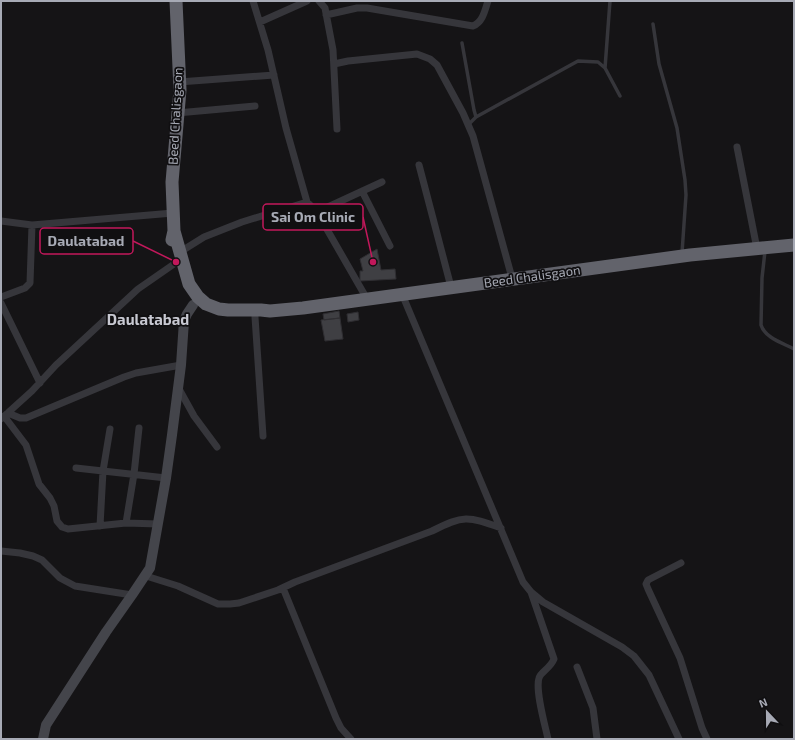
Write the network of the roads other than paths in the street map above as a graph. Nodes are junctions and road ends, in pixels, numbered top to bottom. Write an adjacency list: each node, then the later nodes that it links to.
1 (176, 1): 14 (highway, Beed Chalisgaon)
2 (253, 1): 8 (street)
3 (307, 1): 8 (street)
4 (319, 1): 7 (street)
5 (488, 1): 7 (street)
6 (610, 1): 12 (lane)
7 (326, 15): 11 (street)
8 (260, 22): 13 (street)
9 (653, 24): 33 (lane)
10 (462, 43): 18 (lane)
11 (334, 64): 19 (street); 20 (street)
12 (605, 68): 15 (lane); 18 (lane)
13 (274, 74): 14 (street); 25 (street)
14 (179, 82): 17 (highway, Beed Chalisgaon)
15 (620, 96)
16 (255, 106): 17 (street)
17 (178, 113): 27 (highway, Beed Chalisgaon)
18 (476, 117): 19 (lane)
19 (468, 125): 35 (street)
20 (337, 129)
21 (737, 146): 32 (street)
22 (419, 165): 36 (street)
23 (382, 182): 24 (street)
24 (362, 191): 26 (street); 31 (street)
25 (307, 202): 26 (street); 34 (street)
26 (317, 212): 39 (street)
27 (173, 213): 29 (street); 34 (highway, Beed Chalisgaon)
28 (1, 221): 29 (street)
29 (32, 225): 38 (street)
30 (794, 245): 32 (highway, Beed Chalisgaon)
31 (390, 246)
32 (761, 248): 33 (highway, Beed Chalisgaon); 44 (lane)
33 (682, 256): 35 (highway, Beed Chalisgaon)
34 (177, 258): 41 (highway, Beed Chalisgaon); 42 (highway, Beed Chalisgaon); 46 (street)
35 (512, 278): 36 (highway, Beed Chalisgaon)
36 (452, 287): 37 (highway, Beed Chalisgaon)
37 (402, 294): 39 (highway, Beed Chalisgaon); 60 (street)
38 (1, 297)
39 (367, 299): 42 (highway, Beed Chalisgaon)
40 (1, 303): 46 (street)
41 (193, 305): 43 (highway, Beed Chalisgaon); 45 (street)
42 (270, 311): 43 (highway, Beed Chalisgaon)
43 (255, 317): 51 (street)
44 (794, 349)
45 (181, 365): 47 (street); 48 (street)
46 (40, 383): 48 (street)
47 (178, 387): 52 (street); 56 (street)
48 (4, 416): 59 (street)
49 (138, 428): 55 (street)
50 (110, 429): 54 (street)
51 (263, 436)
52 (217, 447)
53 (76, 468): 54 (street)
54 (103, 471): 55 (street); 59 (street)
55 (134, 474): 56 (street); 57 (street)
56 (166, 478): 58 (street)
57 (126, 523): 58 (street); 59 (street)
58 (158, 524): 63 (street)
59 (100, 526)
60 (501, 528): 64 (street); 65 (street)
61 (1, 551): 66 (street)
62 (681, 563): 73 (street)
63 (146, 576): 64 (street); 66 (street)
64 (283, 588): 69 (street)
65 (531, 592): 70 (street); 72 (street)
66 (132, 596): 68 (street)
67 (577, 667): 71 (street)
68 (43, 739)
69 (351, 739)
70 (548, 739)
71 (597, 739)
72 (679, 739)
73 (707, 739)

